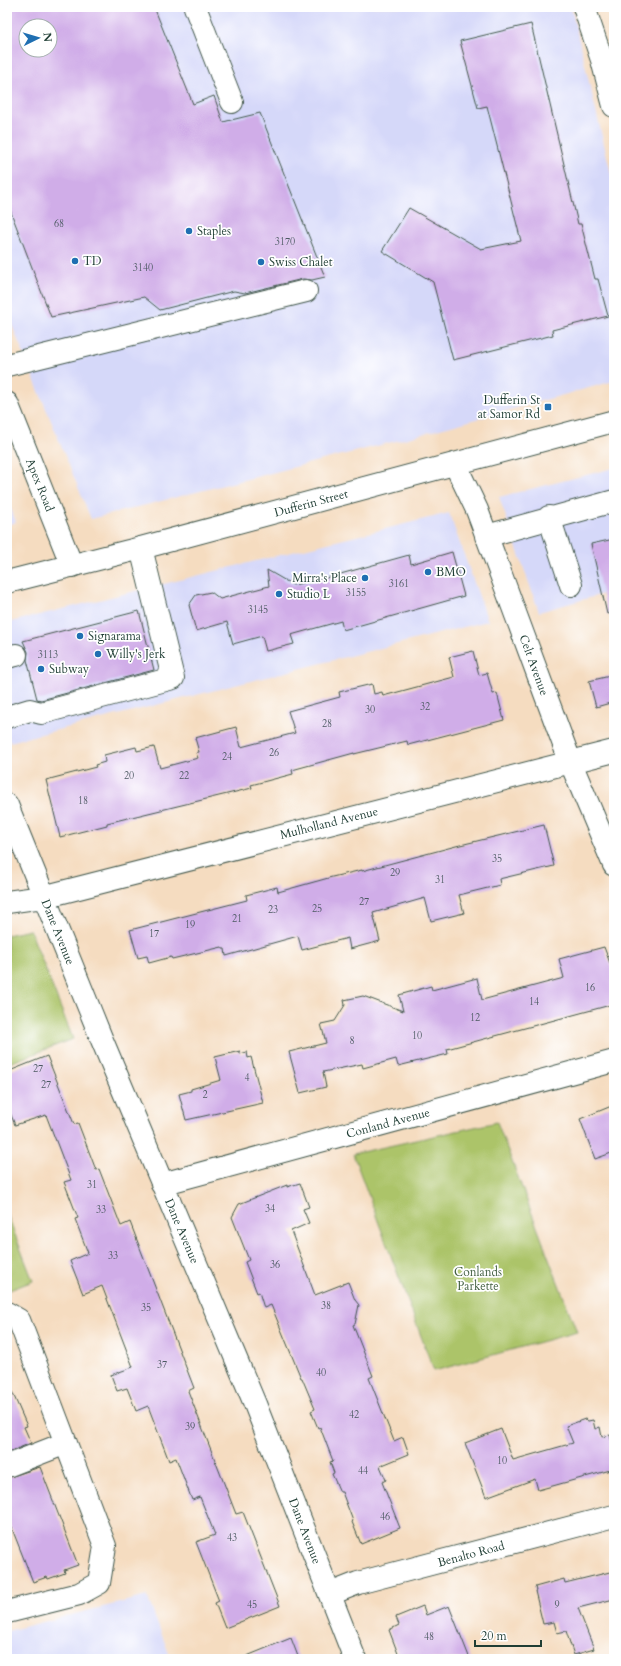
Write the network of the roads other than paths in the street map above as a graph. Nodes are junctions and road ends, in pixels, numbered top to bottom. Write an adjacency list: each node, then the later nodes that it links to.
1 (195, 7): 4 (street)
2 (584, 7): 3 (street)
3 (608, 58): 5 (street)
4 (232, 102)
5 (614, 106)
6 (306, 291): 7 (street)
7 (7, 365)
8 (7, 403): 15 (street, Apex Road)
9 (614, 421): 10 (street, Dufferin Street)
10 (455, 464): 13 (street, Celt Avenue); 14 (street, Dufferin Street)
11 (614, 501): 12 (street)
12 (549, 518): 13 (street); 17 (street)
13 (486, 536): 20 (street, Celt Avenue)
14 (141, 548): 15 (street, Dufferin Street); 18 (street)
15 (72, 566): 16 (street, Dufferin Street)
16 (7, 582)
17 (571, 586)
18 (7, 717)
19 (614, 751): 20 (street, Mulholland Avenue)
20 (570, 761): 22 (street, Celt Avenue); 23 (street, Mulholland Avenue)
21 (7, 805): 23 (street, Dane Avenue)
22 (614, 865)
23 (44, 897): 24 (street, Mulholland Avenue); 26 (street, Dane Avenue)
24 (7, 902)
25 (614, 1061): 26 (street, Conland Avenue)
26 (162, 1184): 31 (street, Dane Avenue)
27 (7, 1313): 28 (street)
28 (66, 1443): 29 (street); 32 (street)
29 (7, 1466)
30 (614, 1516): 31 (street, Benalto Road)
31 (330, 1594): 33 (street, Dane Avenue)
32 (7, 1612)
33 (355, 1659)

